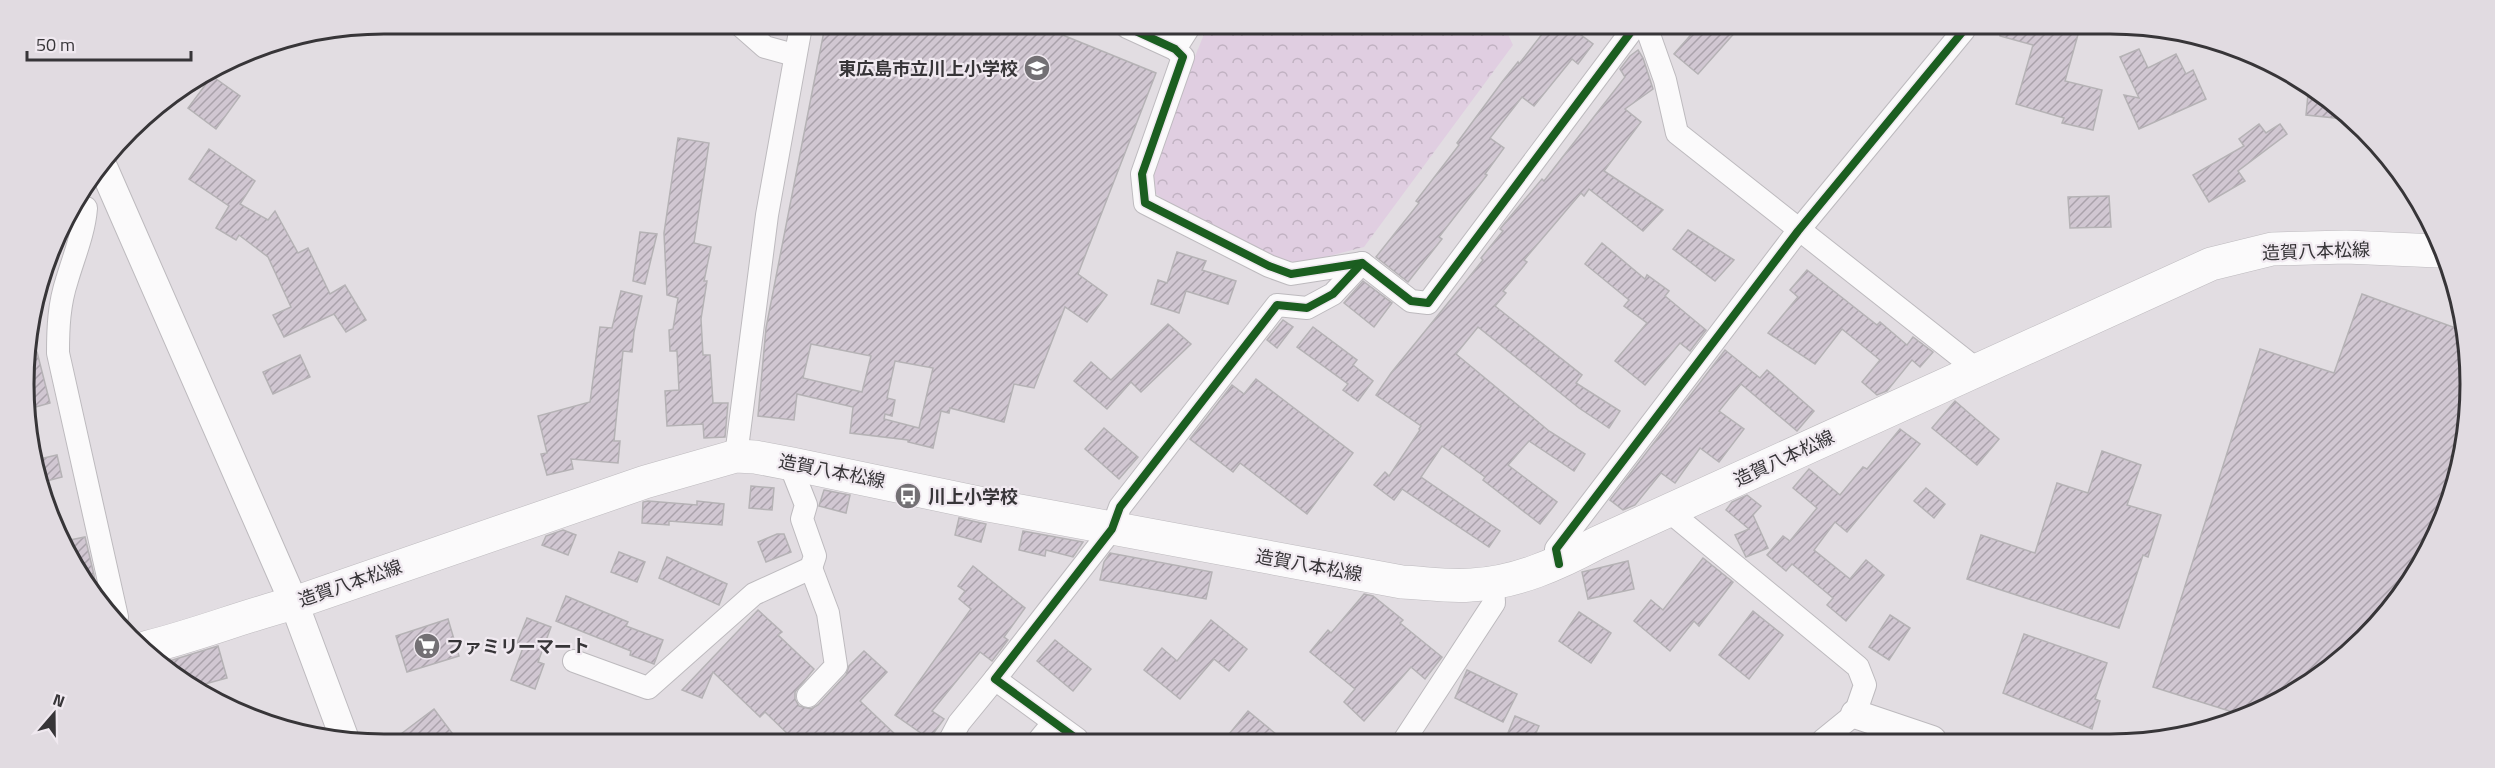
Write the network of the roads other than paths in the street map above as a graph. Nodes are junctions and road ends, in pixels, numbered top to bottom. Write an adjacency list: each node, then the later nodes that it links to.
1 (752, 35): 9 (street)
2 (799, 35): 9 (street)
3 (1144, 35): 8 (street)
4 (1184, 35): 8 (street)
5 (1629, 35): 16 (street)
6 (1649, 35): 14 (street)
7 (1960, 35): 14 (street)
8 (1175, 49): 16 (street)
9 (794, 55): 18 (street)
10 (106, 173): 11 (street)
11 (116, 197): 12 (street); 25 (street)
12 (82, 208)
13 (80, 211): 26 (street)
14 (1798, 231): 17 (street); 22 (street)
15 (2434, 251): 17 (main road, 造賀八本松線)
16 (1362, 263): 21 (street)
17 (1976, 369): 20 (main road, 造賀八本松線)
18 (736, 456): 19 (main road, 造賀八本松線); 25 (main road, 造賀八本松線)
19 (792, 464): 21 (main road, 造賀八本松線); 23 (street)
20 (1670, 512): 22 (main road, 造賀八本松線); 31 (street)
21 (1112, 529): 24 (main road, 造賀八本松線); 29 (street)
22 (1559, 564): 24 (main road, 造賀八本松線)
23 (811, 568): 28 (street); 30 (street)
24 (1493, 583): 35 (street)
25 (294, 603): 27 (main road, 造賀八本松線); 33 (street)
26 (115, 606)
27 (153, 646)
28 (574, 661)
29 (995, 679): 32 (street); 34 (street)
30 (808, 696)
31 (1855, 714): 36 (street); 37 (street)
32 (1047, 730)
33 (342, 731)
34 (953, 734)
35 (1408, 734)
36 (1830, 734)
37 (1912, 734)

